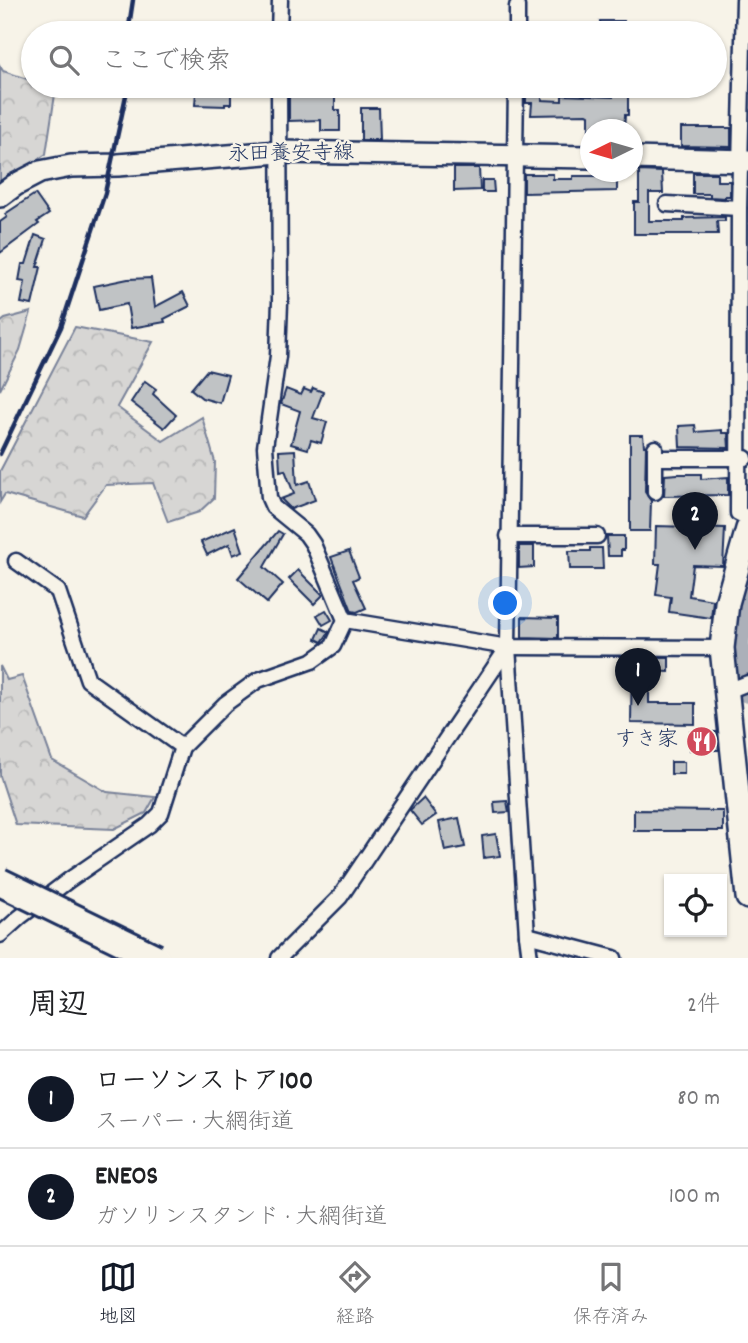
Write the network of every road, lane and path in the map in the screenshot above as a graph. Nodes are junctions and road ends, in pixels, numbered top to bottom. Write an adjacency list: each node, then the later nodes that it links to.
1 (280, 0): 4 (street)
2 (744, 0): 12 (street)
3 (517, 6): 5 (street)
4 (279, 21)
5 (517, 21)
6 (279, 98): 8 (street)
7 (516, 98): 9 (street)
8 (278, 152): 9 (street, 永田養安寺線); 13 (street, 永田養安寺線); 23 (street)
9 (515, 156): 10 (street, 永田養安寺線); 20 (street)
10 (580, 158)
11 (643, 158): 12 (street)
12 (745, 161): 15 (street)
13 (0, 196)
14 (667, 204): 15 (street)
15 (739, 208): 16 (street)
16 (743, 458): 17 (street); 18 (street)
17 (655, 492)
18 (748, 518)
19 (748, 529): 25 (main road)
20 (508, 536): 21 (street); 24 (street)
21 (597, 536)
22 (16, 561): 28 (street)
23 (345, 620): 24 (street); 28 (street)
24 (508, 647): 25 (street); 32 (street); 34 (street)
25 (722, 648): 27 (main road)
26 (748, 683): 27 (street)
27 (725, 692): 30 (main road)
28 (181, 747): 31 (street)
29 (0, 882): 33 (highway, bridge)
30 (748, 897)
31 (0, 935)
32 (527, 935): 35 (street); 36 (street)
33 (156, 958)
34 (279, 958)
35 (530, 958)
36 (614, 958)

